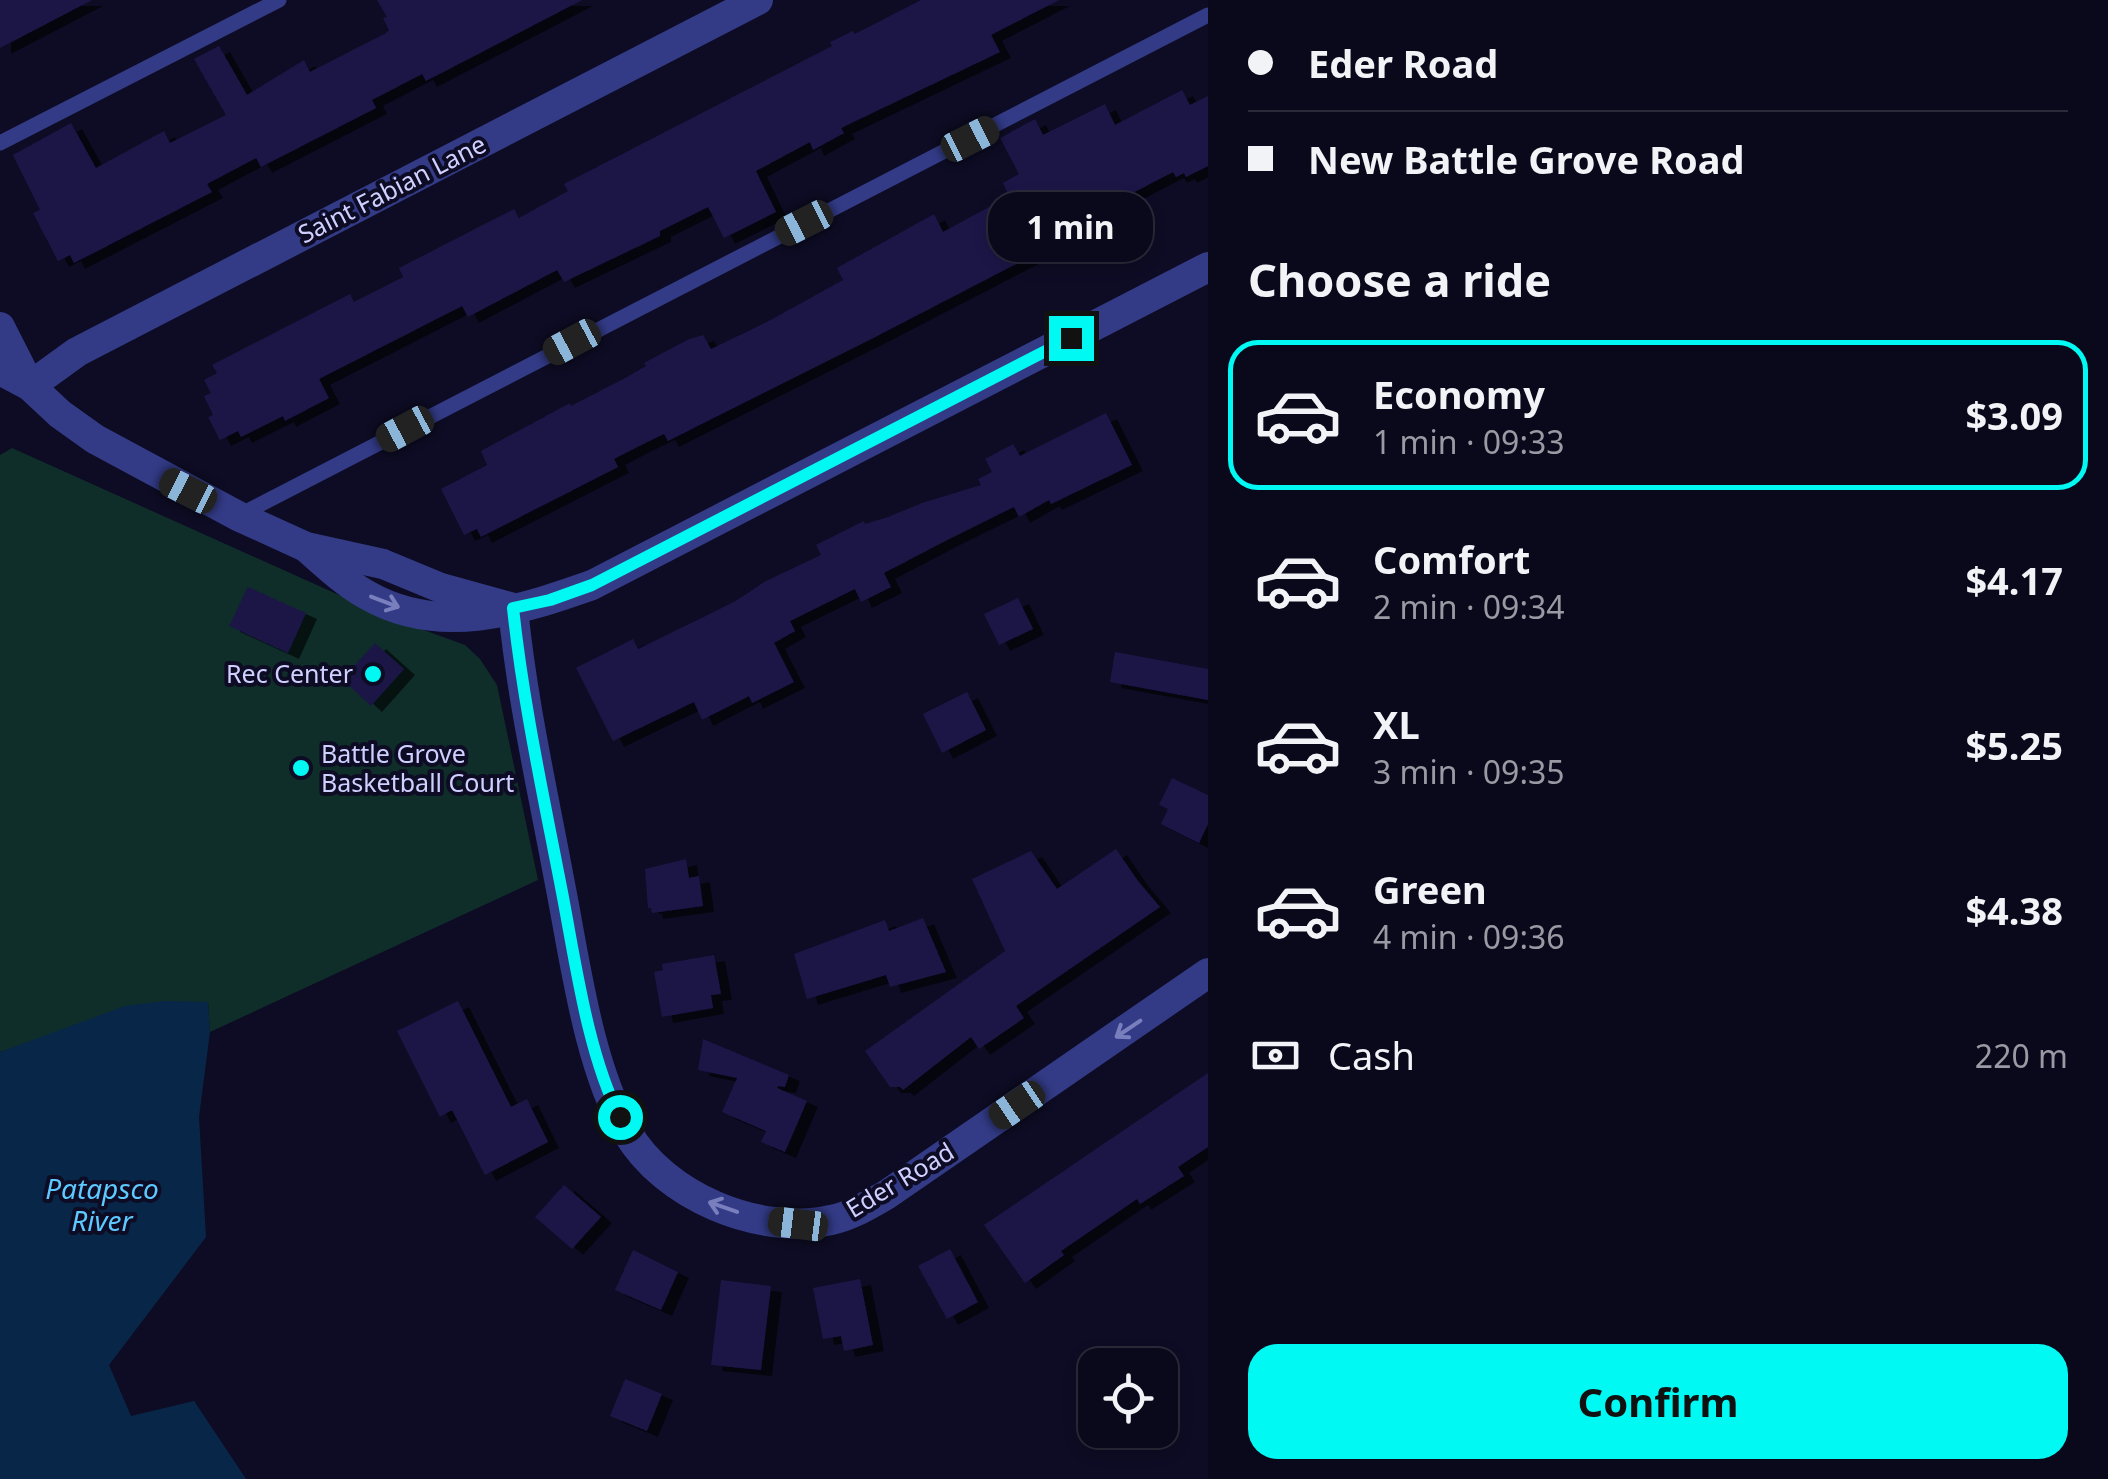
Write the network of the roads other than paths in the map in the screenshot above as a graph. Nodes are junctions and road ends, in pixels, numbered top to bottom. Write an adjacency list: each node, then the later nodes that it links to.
1 (279, 0): 4 (lane)
2 (758, 0): 8 (street, Saint Fabian Lane)
3 (1208, 16): 9 (lane)
4 (0, 143)
5 (1208, 267): 10 (street)
6 (0, 327): 8 (street)
7 (0, 370): 8 (street)
8 (30, 386): 9 (street)
9 (238, 516): 10 (street)
10 (513, 608): 11 (street, Eder Road, one-way to 10)
11 (1208, 973)

